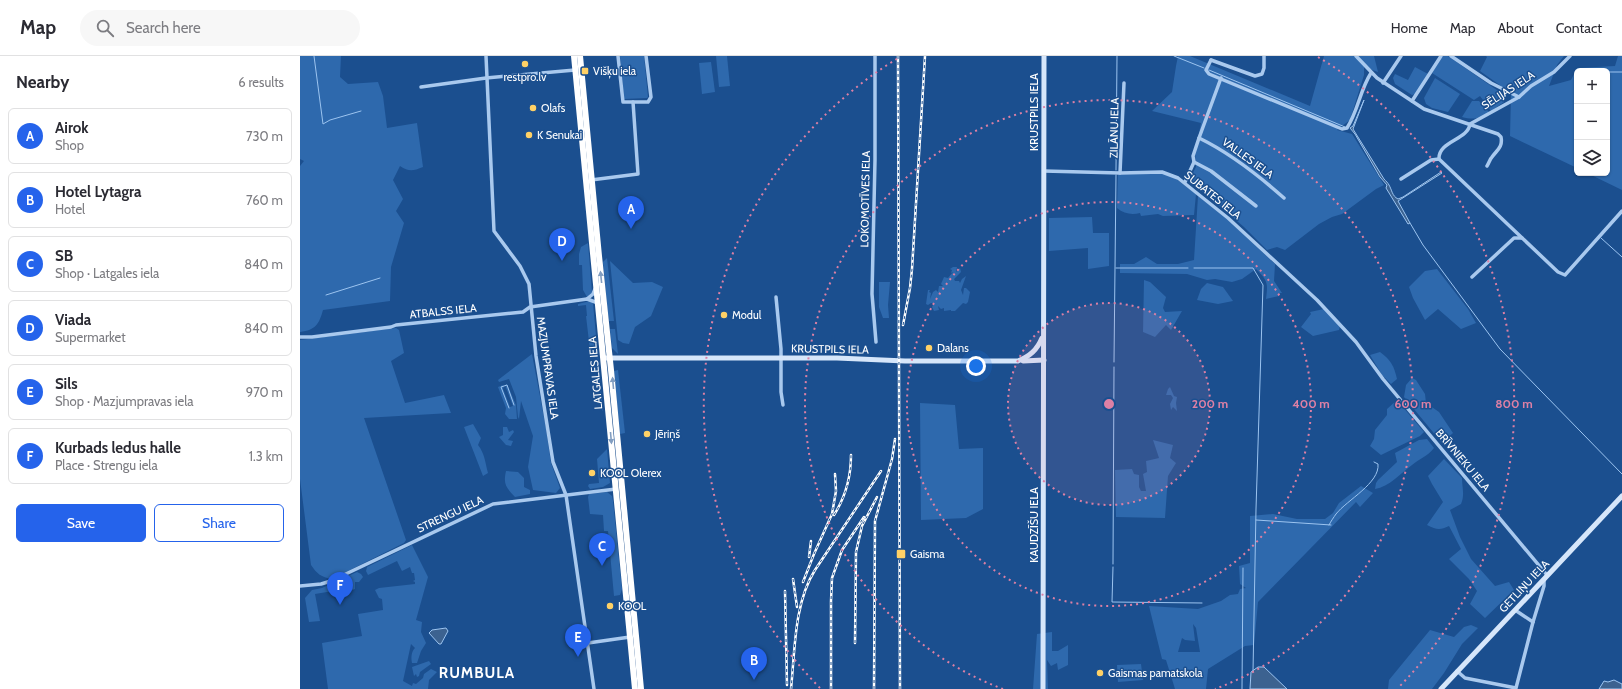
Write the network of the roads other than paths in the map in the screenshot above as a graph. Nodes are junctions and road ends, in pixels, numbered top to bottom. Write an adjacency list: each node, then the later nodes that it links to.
1 (486, 56): 17 (street, MAZJUMPRAVAS IELA)
2 (574, 56): 15 (highway, LATGALES IELA)
3 (580, 56): 33 (highway, LATGALES IELA)
4 (618, 56): 24 (street)
5 (646, 56): 24 (street)
6 (875, 56): 48 (street, LOKOMOTĪVES IELA)
7 (1044, 56): 30 (street, KRUSTPILS IELA)
8 (1264, 56): 14 (street)
9 (1356, 56): 16 (street)
10 (1401, 56): 19 (street)
11 (1441, 56): 23 (street)
12 (1452, 56): 22 (street)
13 (1570, 56): 22 (street, SĒLIJAS IELA)
14 (1211, 58): 18 (street)
15 (575, 70): 17 (street); 41 (highway, LATGALES IELA)
16 (1372, 73): 18 (street); 19 (street)
17 (486, 78): 21 (street); 45 (street, MAZJUMPRAVAS IELA)
18 (1221, 78): 26 (street)
19 (1384, 82): 23 (street)
20 (1124, 83): 31 (street, ZILĀNU IELA)
21 (421, 87)
22 (1519, 97): 25 (street, SĒLIJAS IELA)
23 (1412, 101): 25 (street)
24 (632, 102): 33 (street)
25 (1470, 124): 27 (street, SĒLIJAS IELA); 29 (street)
26 (1199, 138): 28 (street); 35 (street, VALLES IELA)
27 (1439, 159): 32 (street); 38 (street)
28 (1194, 162): 34 (street); 36 (street)
29 (1487, 166)
30 (1044, 171): 31 (street, SUBATES IELA); 46 (street, KRUSTPILS IELA)
31 (1120, 173): 34 (street, SUBATES IELA)
32 (1401, 179)
33 (591, 180): 49 (highway, LATGALES IELA, one-way to 33)
34 (1185, 182): 39 (street, SUBATES IELA)
35 (1284, 198)
36 (1256, 206)
37 (1622, 211): 38 (street)
38 (1523, 238): 40 (street)
39 (1283, 269): 57 (street, BRĪVNIEKU IELA)
40 (1472, 277)
41 (596, 288): 43 (street); 44 (highway, LATGALES IELA)
42 (776, 298): 50 (street)
43 (587, 299): 44 (street); 45 (street, ATBALSS IELA)
44 (598, 304): 49 (highway, LATGALES IELA)
45 (530, 307): 47 (street, ATBALSS IELA); 55 (street, MAZJUMPRAVAS IELA)
46 (1043, 335): 51 (street, KRUSTPILS IELA); 52 (street, KRUSTPILS IELA)
47 (300, 336)
48 (876, 342)
49 (607, 358): 50 (street, KRUSTPILS IELA); 54 (highway, LATGALES IELA)
50 (780, 358): 51 (street, KRUSTPILS IELA); 53 (street)
51 (1018, 360): 52 (street)
52 (1044, 360): 67 (street, KAUDZĪŠU IELA)
53 (783, 405)
54 (618, 488): 55 (street, STRENGU IELA); 61 (highway, LATGALES IELA); 66 (highway, LATGALES IELA)
55 (566, 494): 58 (street, STRENGU IELA); 62 (street, MAZJUMPRAVAS IELA)
56 (1622, 496): 57 (street, GETLIŅU IELA)
57 (1546, 577): 59 (street, GETLIŅU IELA); 60 (street)
58 (300, 586)
59 (1515, 610): 60 (street); 63 (street, GETLIŅU IELA)
60 (1533, 622): 63 (street)
61 (630, 637): 62 (street); 65 (highway, LATGALES IELA)
62 (588, 643): 64 (street, MAZJUMPRAVAS IELA)
63 (1457, 671): 68 (street, GETLIŅU IELA)
64 (594, 689)
65 (635, 689)
66 (641, 689)
67 (1043, 689)
68 (1441, 689)

